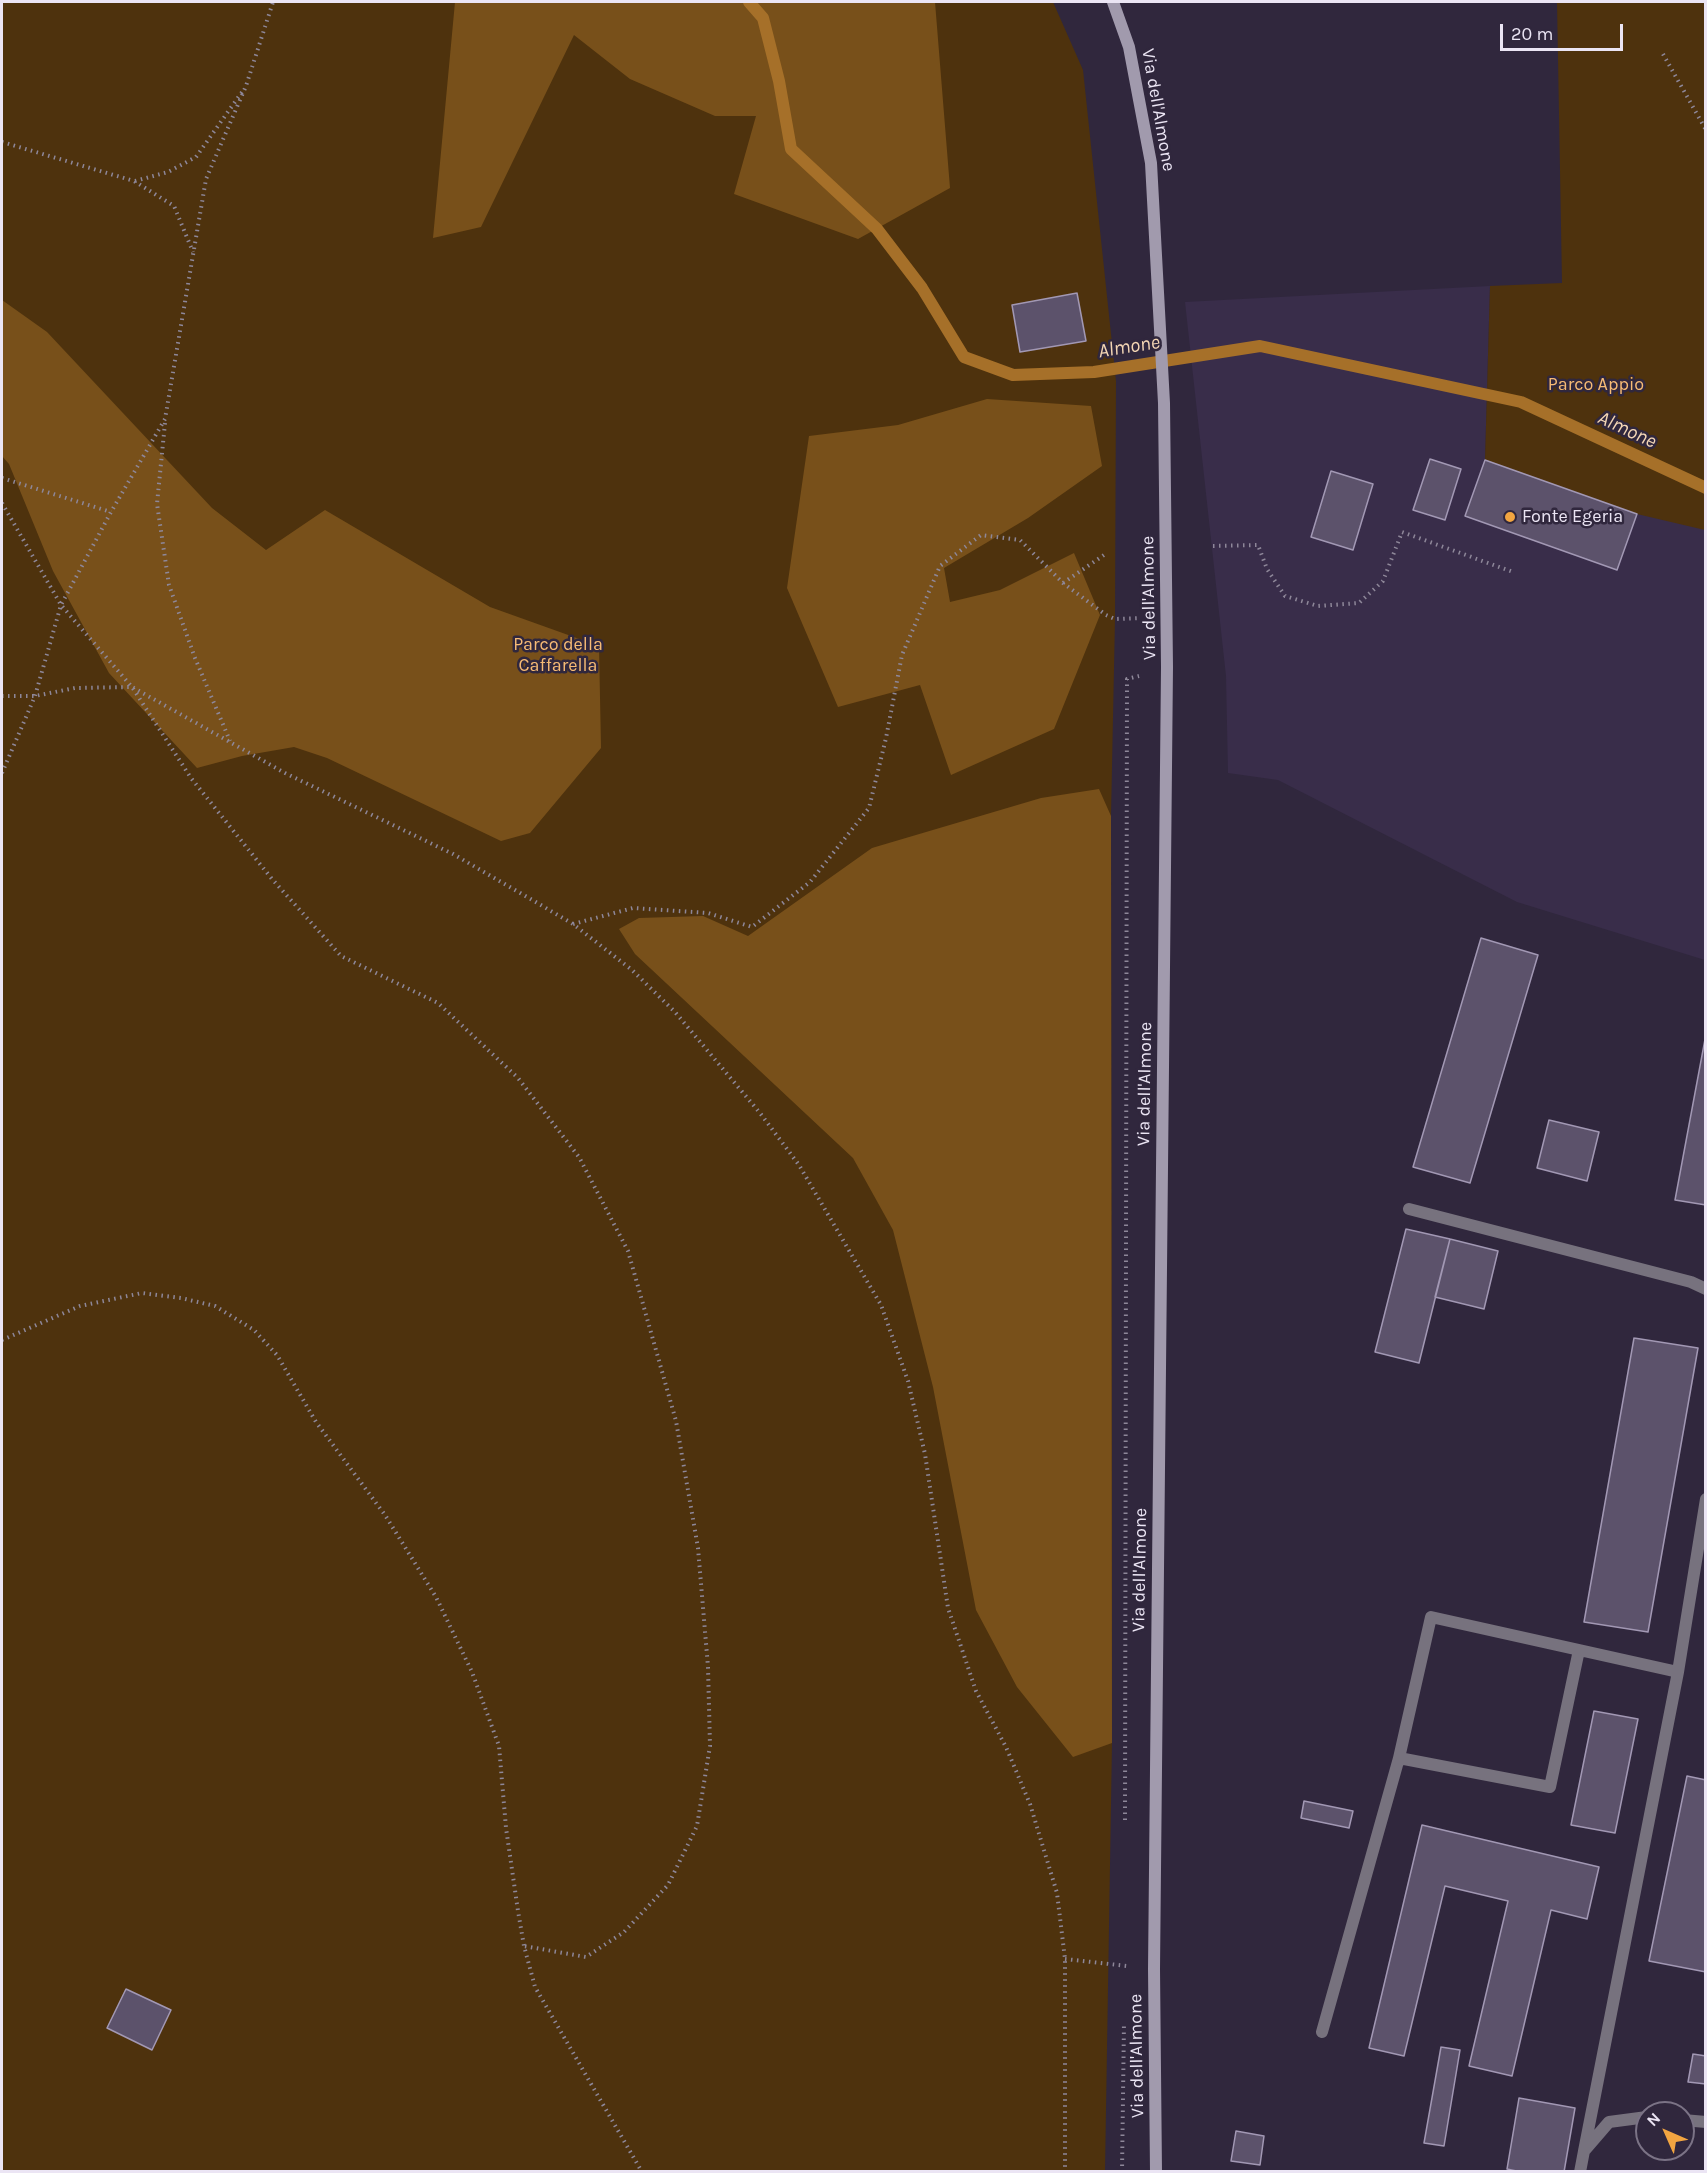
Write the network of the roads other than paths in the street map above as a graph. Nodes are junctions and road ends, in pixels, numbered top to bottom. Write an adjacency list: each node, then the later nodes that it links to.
1 (1113, 2): 11 (main road, Via dell'Almone)
2 (1408, 1209): 3 (lane)
3 (1706, 1289)
4 (1706, 1499): 6 (lane)
5 (1579, 1650): 6 (lane); 7 (lane); 7 (lane)
6 (1678, 1672): 10 (lane)
7 (1399, 1758): 8 (lane)
8 (1322, 2032)
9 (1635, 2119): 10 (lane)
10 (1584, 2151): 12 (lane)
11 (1156, 2172)
12 (1580, 2172)

